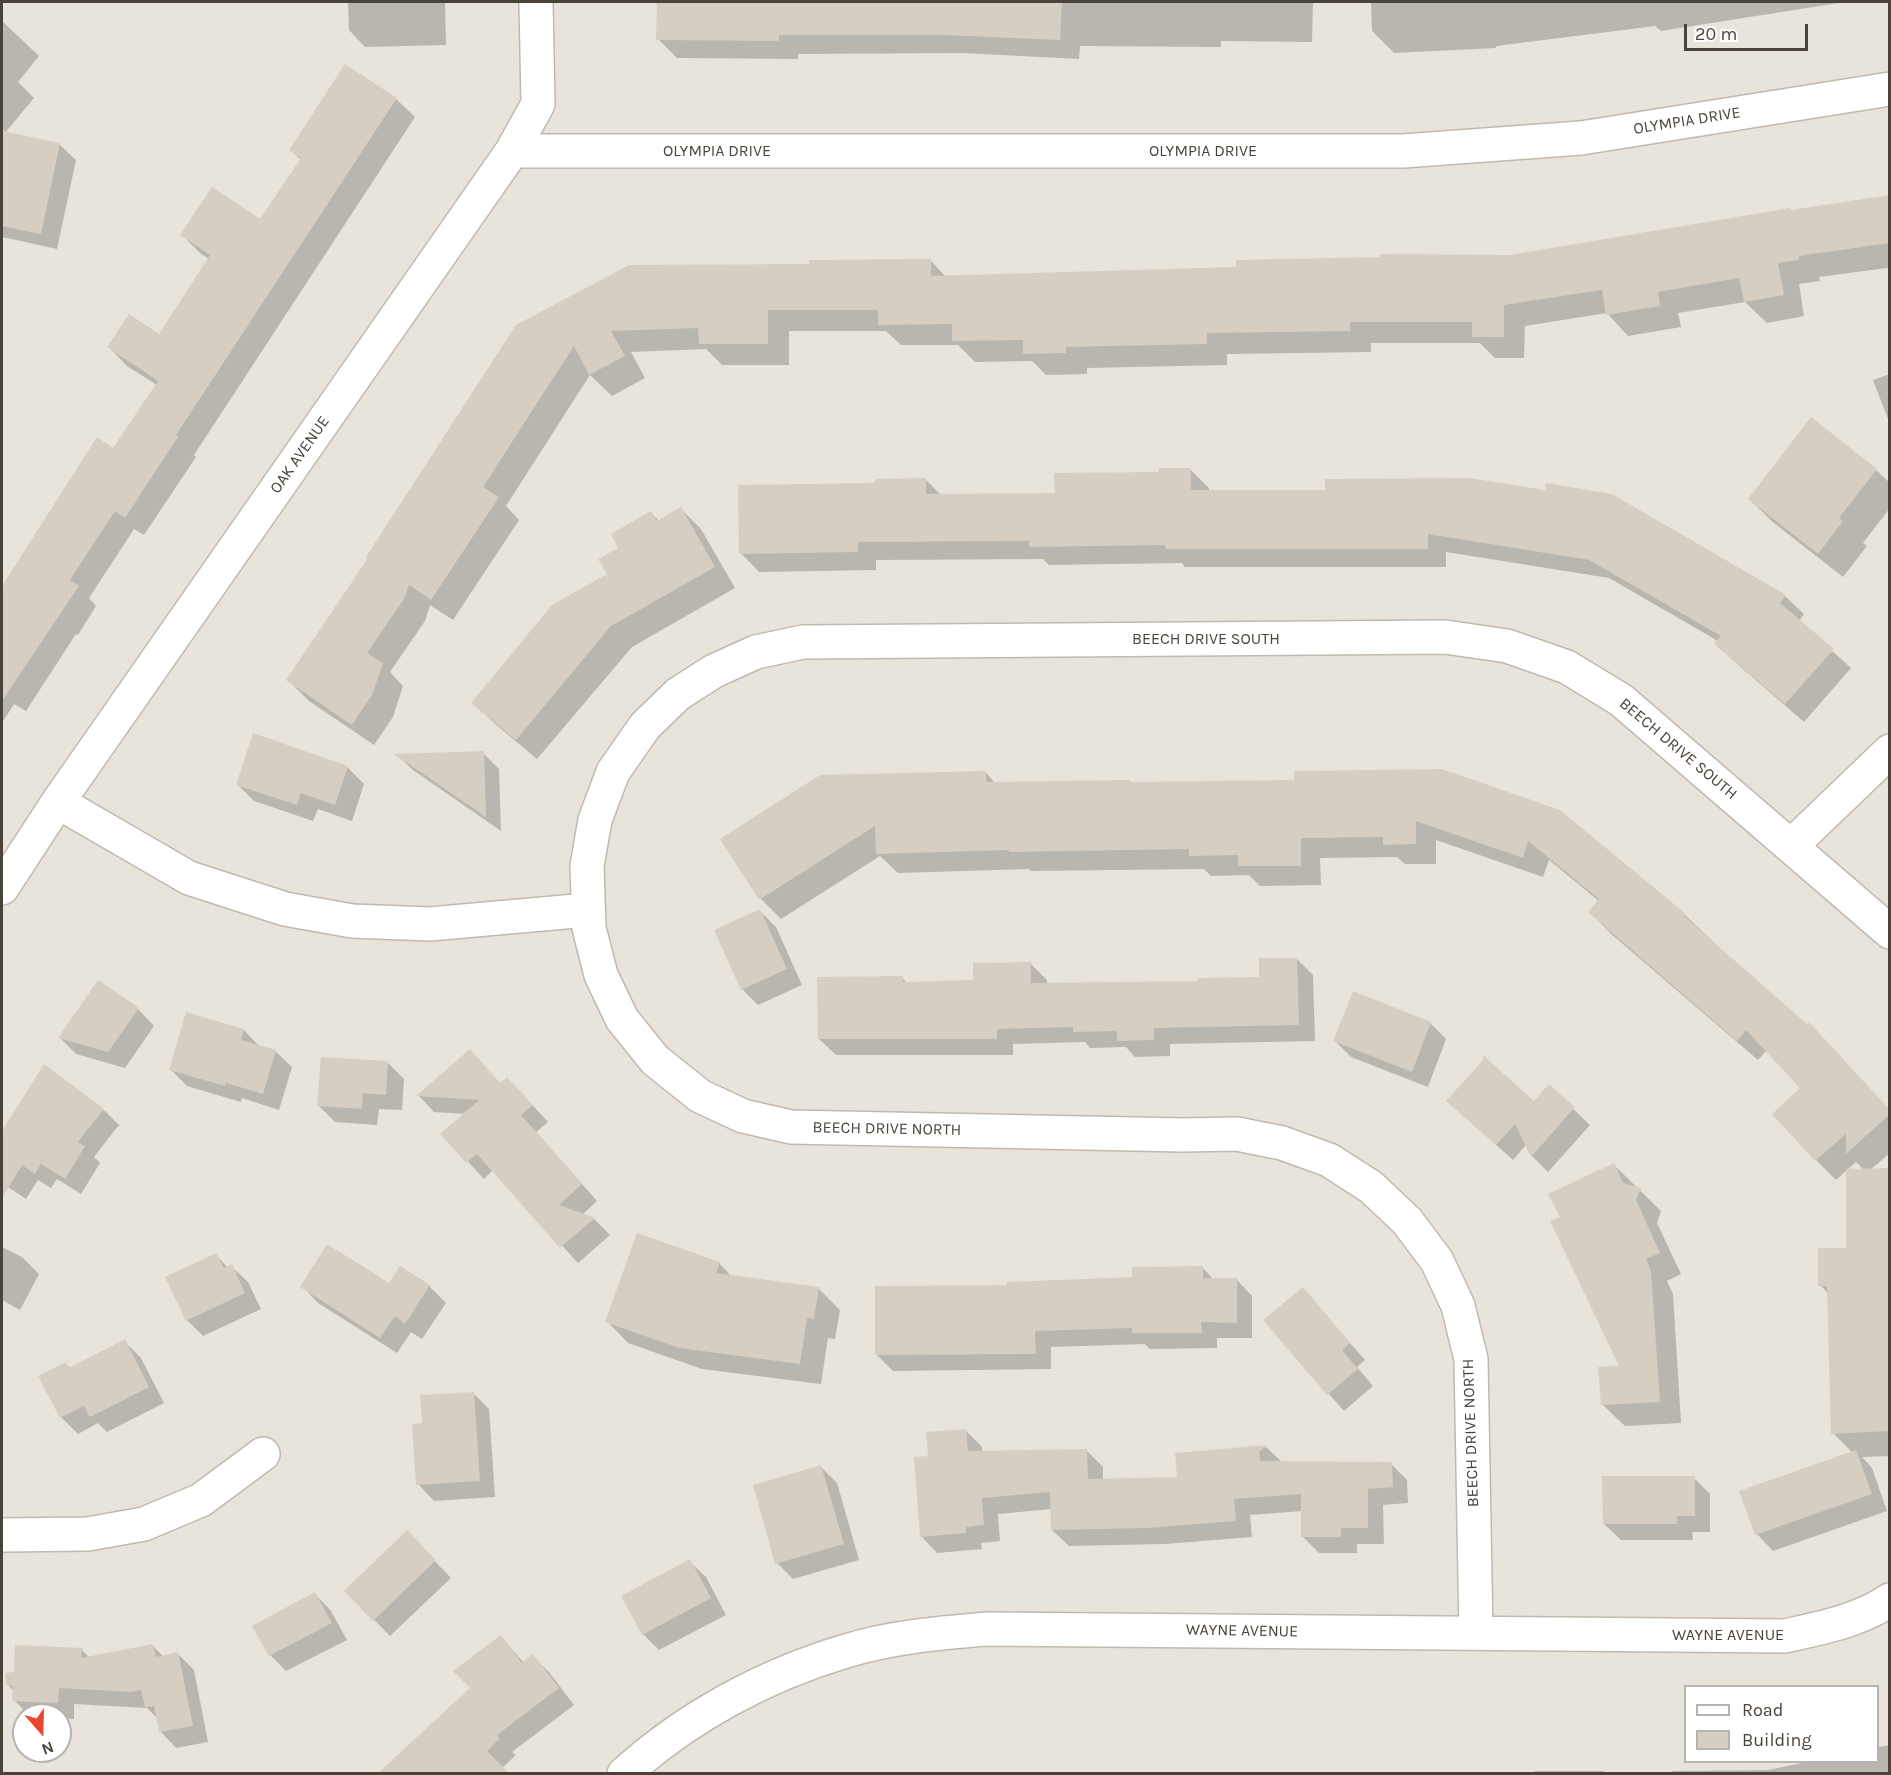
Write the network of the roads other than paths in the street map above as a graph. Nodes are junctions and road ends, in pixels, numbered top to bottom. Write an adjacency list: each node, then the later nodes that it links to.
1 (536, 2): 3 (street, OAK AVENUE)
2 (1890, 89): 3 (street, OLYMPIA DRIVE)
3 (512, 151): 5 (street, OAK AVENUE)
4 (1890, 751): 6 (street)
5 (58, 801): 7 (street, OAK AVENUE); 8 (street)
6 (1791, 846): 8 (street, BEECH DRIVE SOUTH); 9 (street, BEECH DRIVE SOUTH)
7 (2, 888)
8 (587, 910): 13 (street, BEECH DRIVE NORTH)
9 (1890, 932)
10 (263, 1454): 11 (street)
11 (2, 1535)
12 (1890, 1600): 13 (street, WAYNE AVENUE)
13 (1476, 1633): 14 (street, WAYNE AVENUE)
14 (624, 1773)

